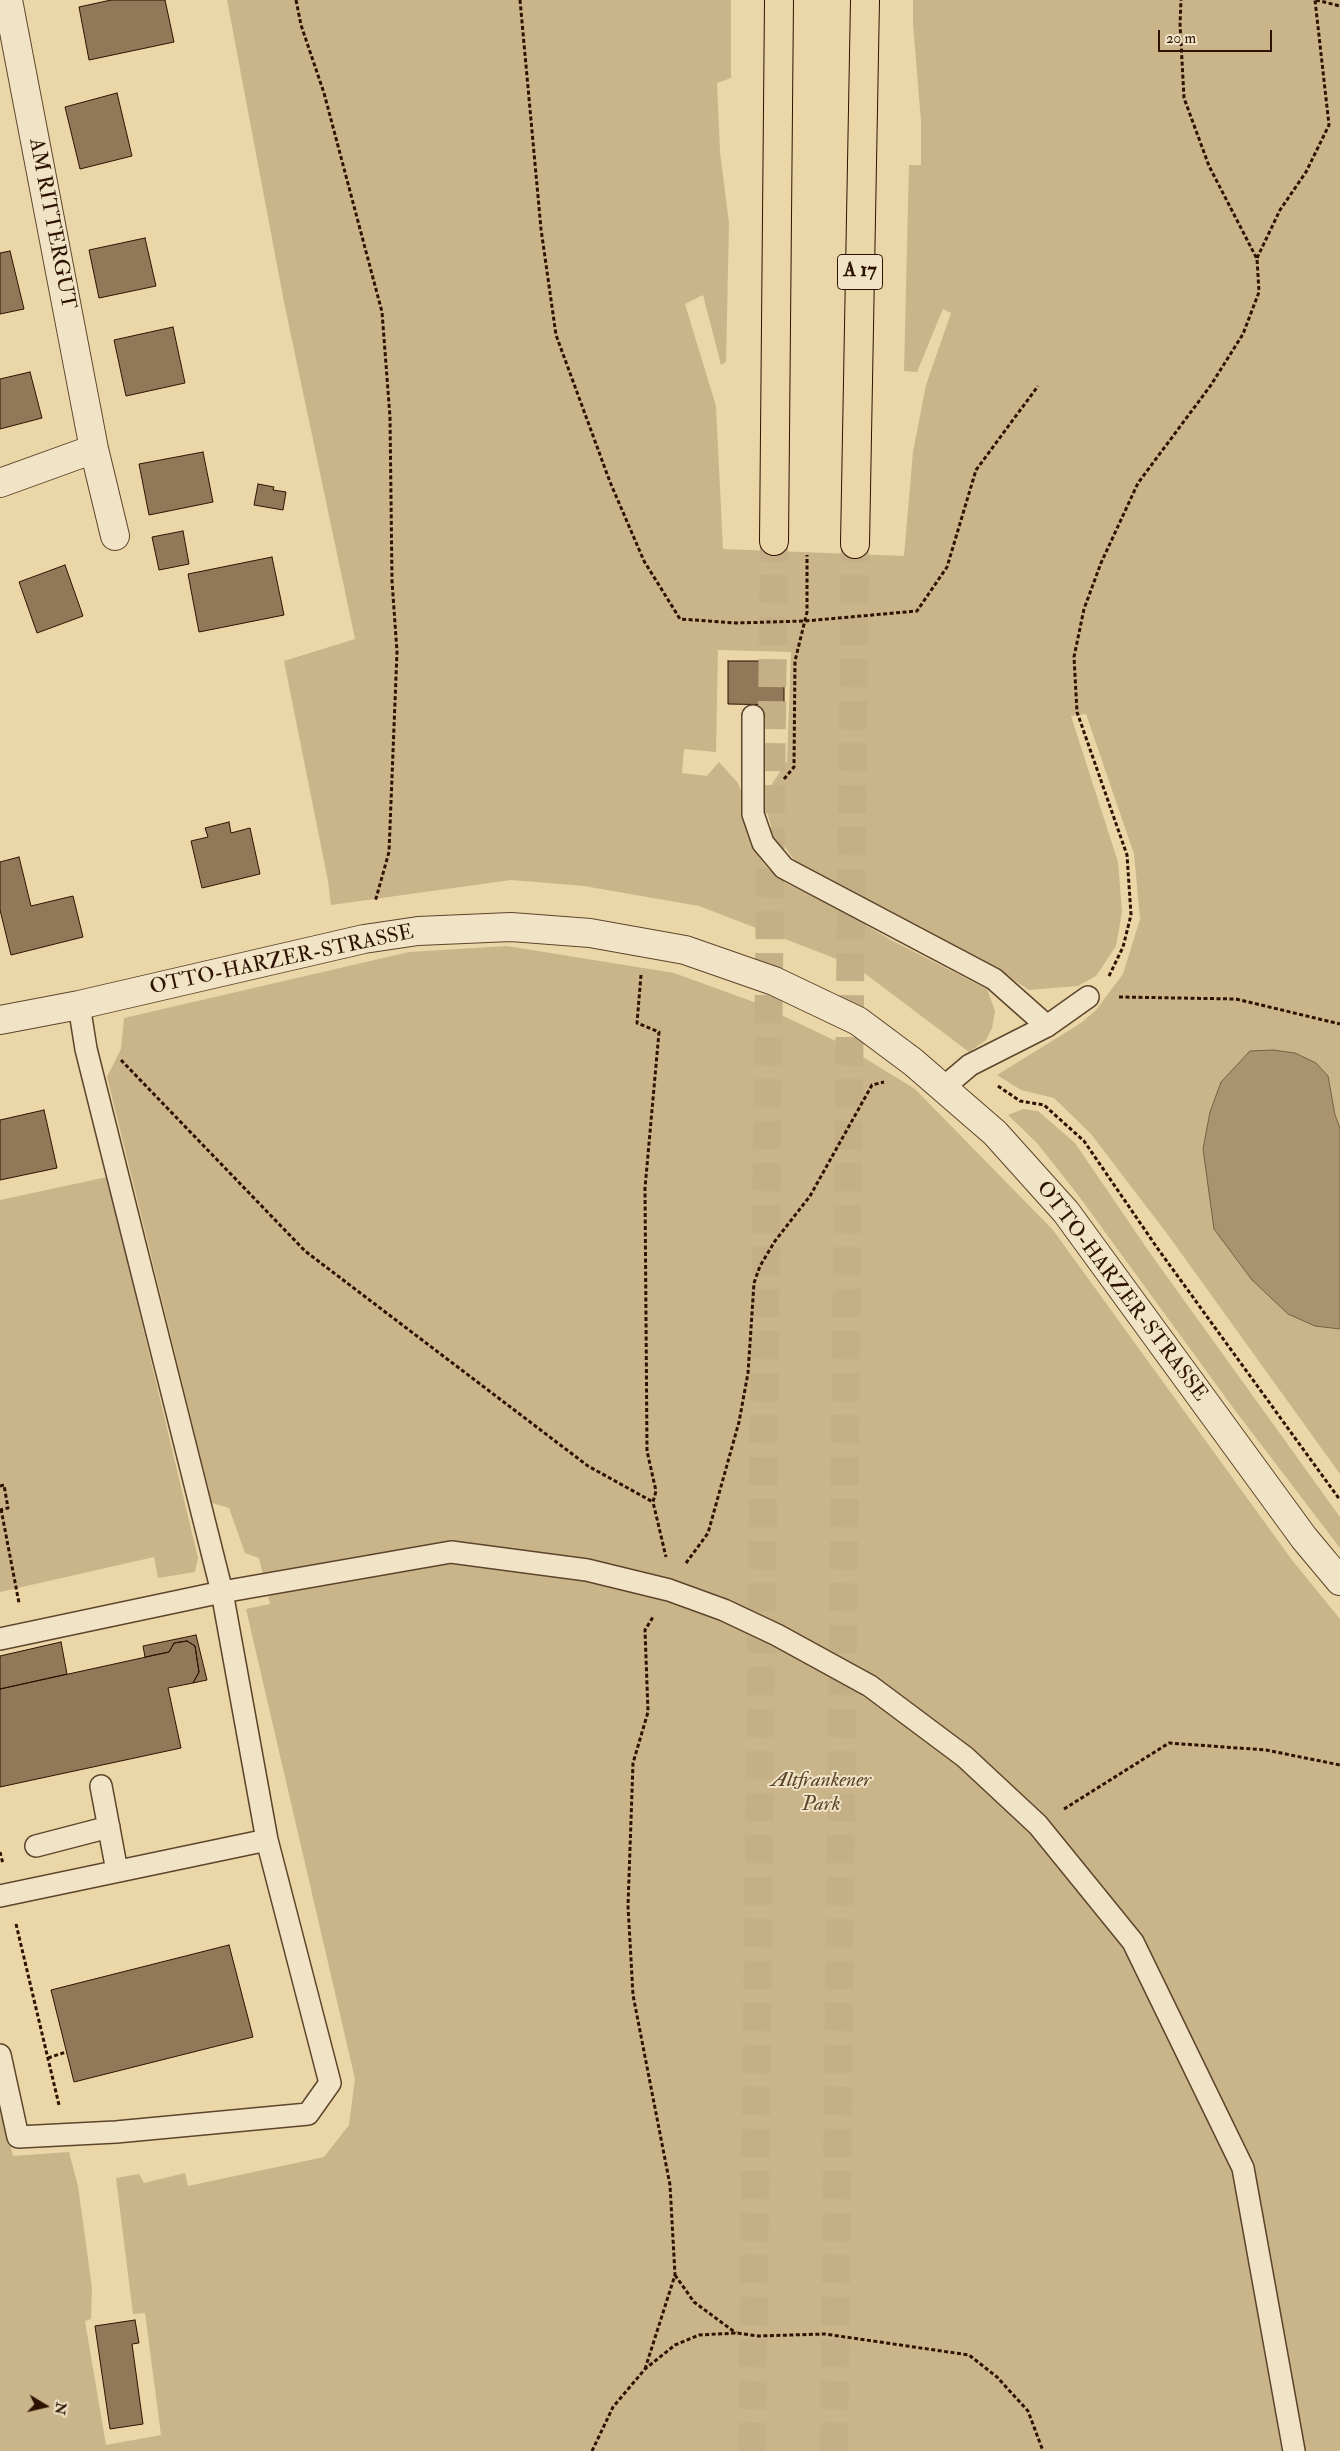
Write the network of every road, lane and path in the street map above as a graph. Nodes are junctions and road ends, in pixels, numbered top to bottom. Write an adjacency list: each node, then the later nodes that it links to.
1 (8, 0): 11 (street, AM RITTERGUT)
2 (296, 0): 20 (path)
3 (520, 0): 17 (path)
4 (779, 0): 14 (highway)
5 (865, 0): 15 (highway, A 17)
6 (1181, 0): 9 (path)
7 (1316, 0): 8 (path); 9 (path)
8 (1340, 6)
9 (1257, 259): 22 (path)
10 (1038, 386): 17 (path)
11 (94, 449): 12 (street); 13 (street, AM RITTERGUT)
12 (0, 483)
13 (116, 536)
14 (774, 541)
15 (855, 544)
16 (807, 554): 17 (path)
17 (805, 621): 19 (path)
18 (754, 716): 26 (lane)
19 (794, 767)
20 (364, 939): 21 (street, OTTO-HARZER-STRASSE); 23 (street, OTTO-HARZER-STRASSE)
21 (644, 942): 28 (street, OTTO-HARZER-STRASSE); 33 (path)
22 (1088, 997): 25 (path); 26 (lane)
23 (79, 1005): 24 (street, OTTO-HARZER-STRASSE); 27 (lane)
24 (0, 1020)
25 (1339, 1024)
26 (1047, 1026): 29 (lane)
27 (86, 1049): 33 (path); 39 (lane)
28 (913, 1062): 30 (street, OTTO-HARZER-STRASSE); 36 (path)
29 (970, 1065): 30 (lane); 32 (path)
30 (944, 1087): 37 (street, OTTO-HARZER-STRASSE)
31 (0, 1486): 34 (path)
32 (1340, 1500)
33 (653, 1502): 35 (path)
34 (1, 1510): 40 (path)
35 (664, 1550)
36 (688, 1561)
37 (1340, 1582)
38 (669, 1590): 39 (lane); 44 (lane); 55 (path)
39 (222, 1592): 40 (lane); 46 (lane)
40 (25, 1634): 41 (lane)
41 (0, 1639)
42 (1340, 1765): 44 (path)
43 (101, 1786): 45 (lane)
44 (1038, 1825): 60 (lane)
45 (109, 1827): 47 (lane); 49 (lane)
46 (267, 1840): 49 (lane); 54 (lane)
47 (36, 1846)
48 (0, 1852): 50 (path)
49 (117, 1871): 50 (lane)
50 (5, 1895): 53 (path)
51 (66, 2052): 53 (path)
52 (0, 2055): 54 (lane)
53 (48, 2058): 54 (path)
54 (66, 2135)
55 (675, 2275): 56 (path); 57 (path)
56 (737, 2333): 57 (path); 59 (path)
57 (644, 2369): 58 (path)
58 (592, 2451)
59 (1043, 2451)
60 (1294, 2451)

